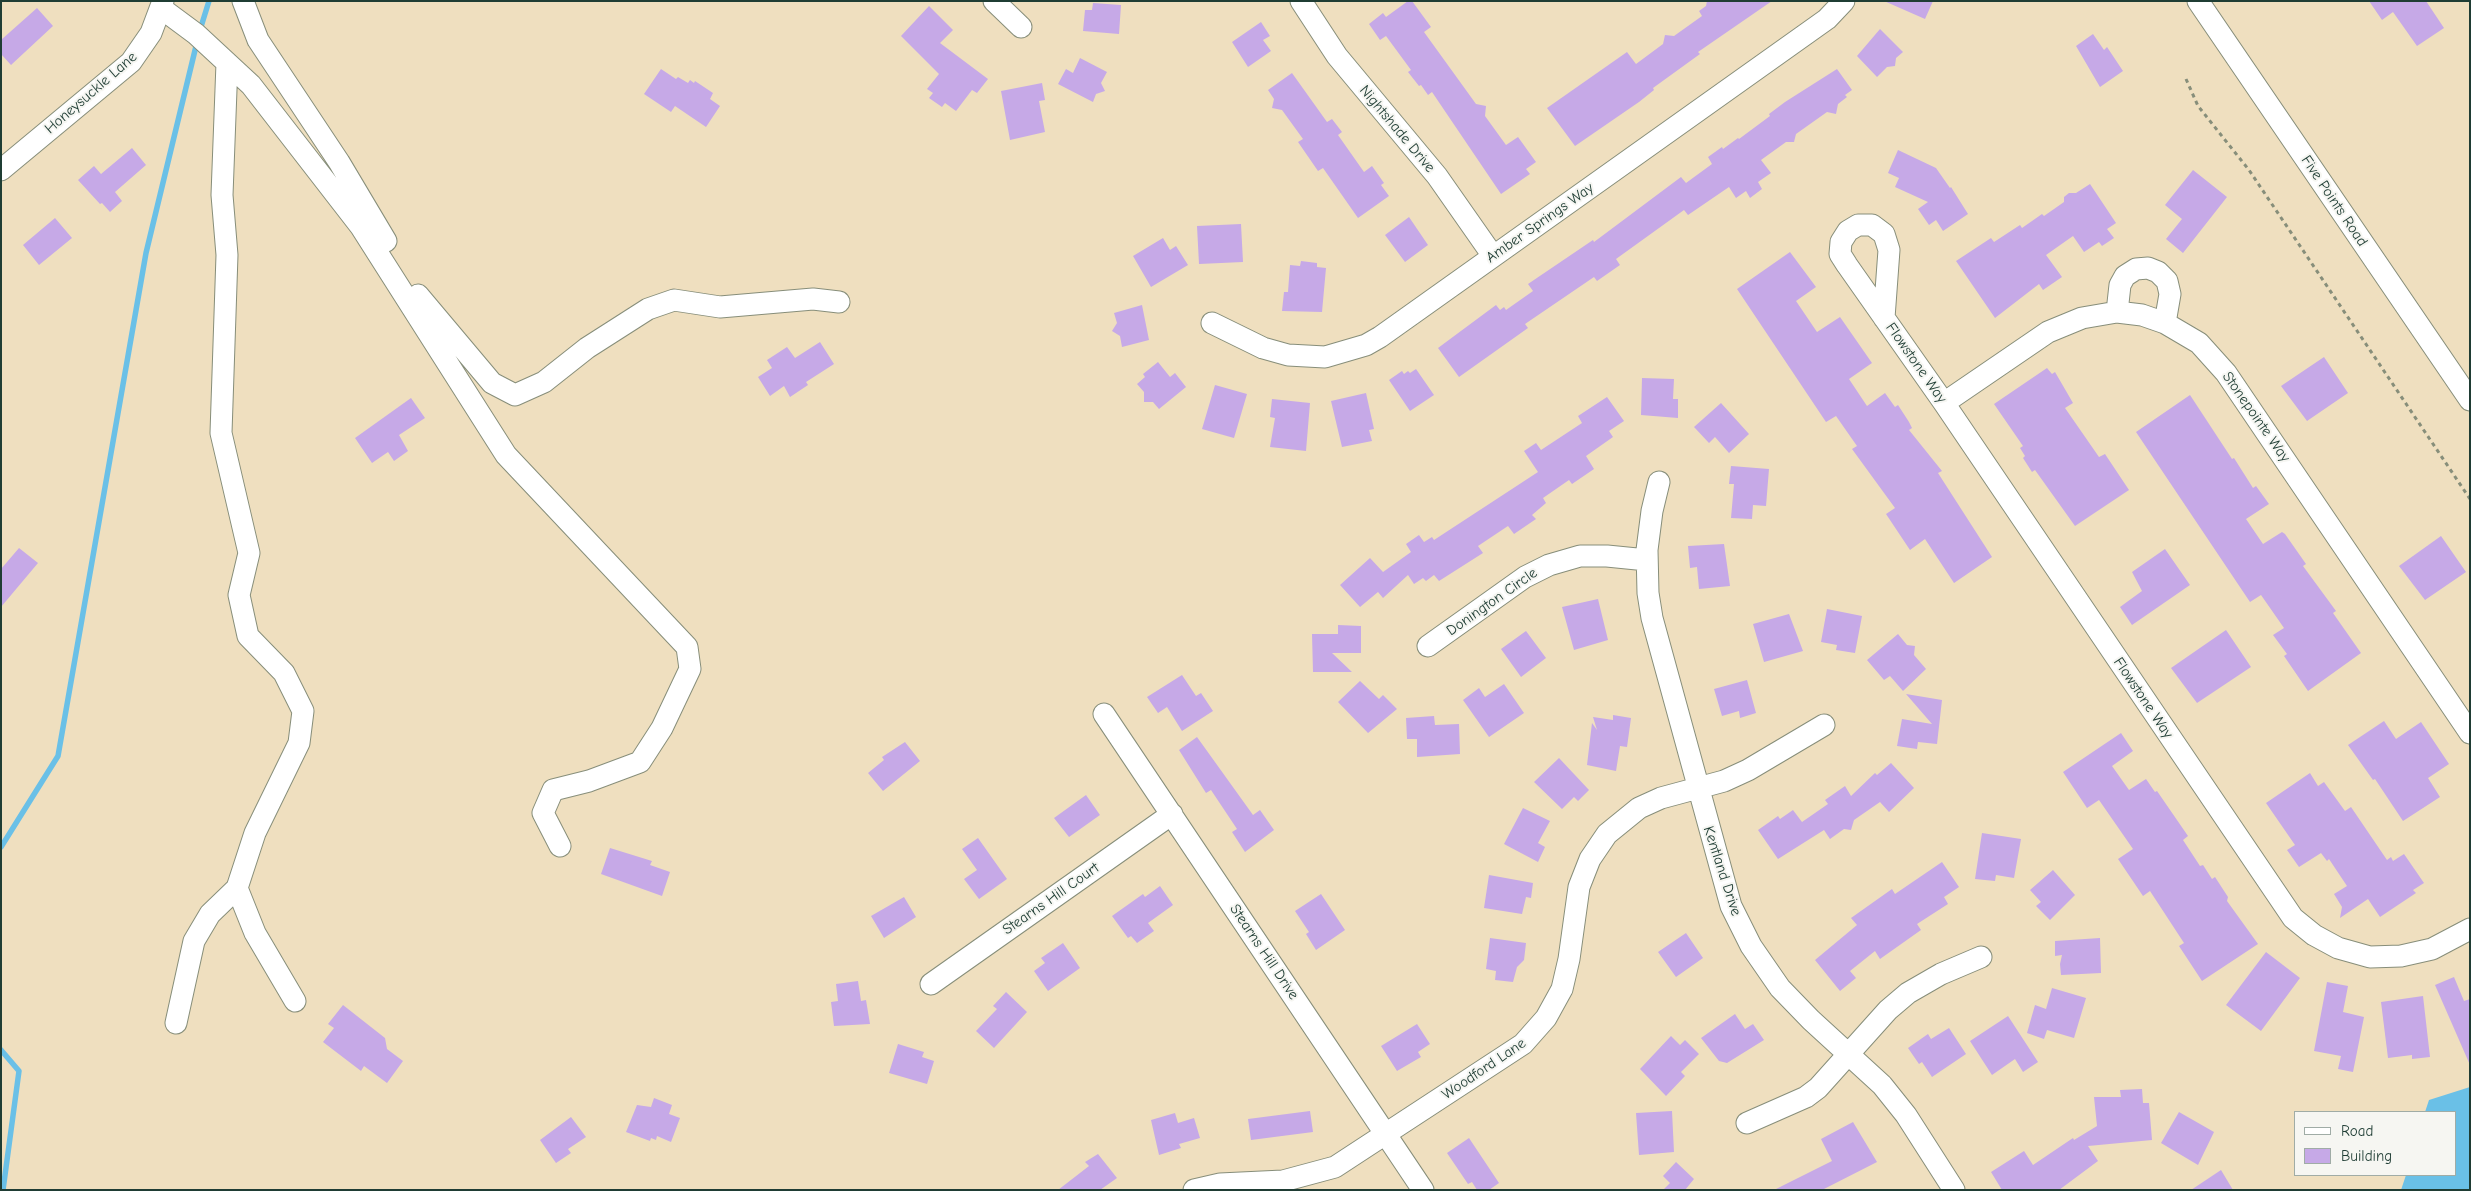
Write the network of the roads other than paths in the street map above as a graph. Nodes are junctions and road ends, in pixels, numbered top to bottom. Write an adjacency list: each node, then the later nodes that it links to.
1 (243, 1): 11 (street)
2 (994, 1): 7 (street)
3 (1301, 1): 10 (street, Nightshade Drive)
4 (1844, 1): 10 (street, Amber Springs Way)
5 (2198, 1): 16 (street, Five Points Road)
6 (162, 5): 8 (street); 9 (street, Honeysuckle Lane)
7 (1021, 28)
8 (227, 63): 26 (street); 27 (street)
9 (1, 170)
10 (1493, 256): 14 (street, Amber Springs Way)
11 (839, 302)
12 (2117, 312): 15 (street, Stonepointe Way); 15 (street); 17 (street, Stonepointe Way)
13 (1884, 318): 17 (street, Flowstone Way)
14 (1212, 323)
15 (2165, 323): 23 (street, Stonepointe Way)
16 (2470, 400)
17 (1944, 403): 28 (street, Flowstone Way)
18 (1659, 482): 19 (street, Kentland Drive)
19 (1647, 560): 20 (street, Donington Circle); 24 (street, Kentland Drive)
20 (1428, 646)
21 (1104, 714): 25 (street, Stearns Hill Drive)
22 (1824, 725): 24 (street, Woodford Lane)
23 (2470, 732)
24 (1697, 788): 33 (street, Kentland Drive); 35 (street, Woodford Lane)
25 (1172, 814): 30 (street, Stearns Hill Court); 35 (street, Stearns Hill Drive)
26 (560, 846)
27 (237, 888): 31 (street); 32 (street)
28 (2470, 928)
29 (1981, 957): 33 (street)
30 (931, 984)
31 (295, 1001)
32 (176, 1023)
33 (1850, 1054): 34 (street); 38 (street, Kentland Drive)
34 (1747, 1123)
35 (1386, 1135): 36 (street, Woodford Lane); 37 (street, Stearns Hill Drive)
36 (1194, 1190)
37 (1423, 1190)
38 (1954, 1190)

